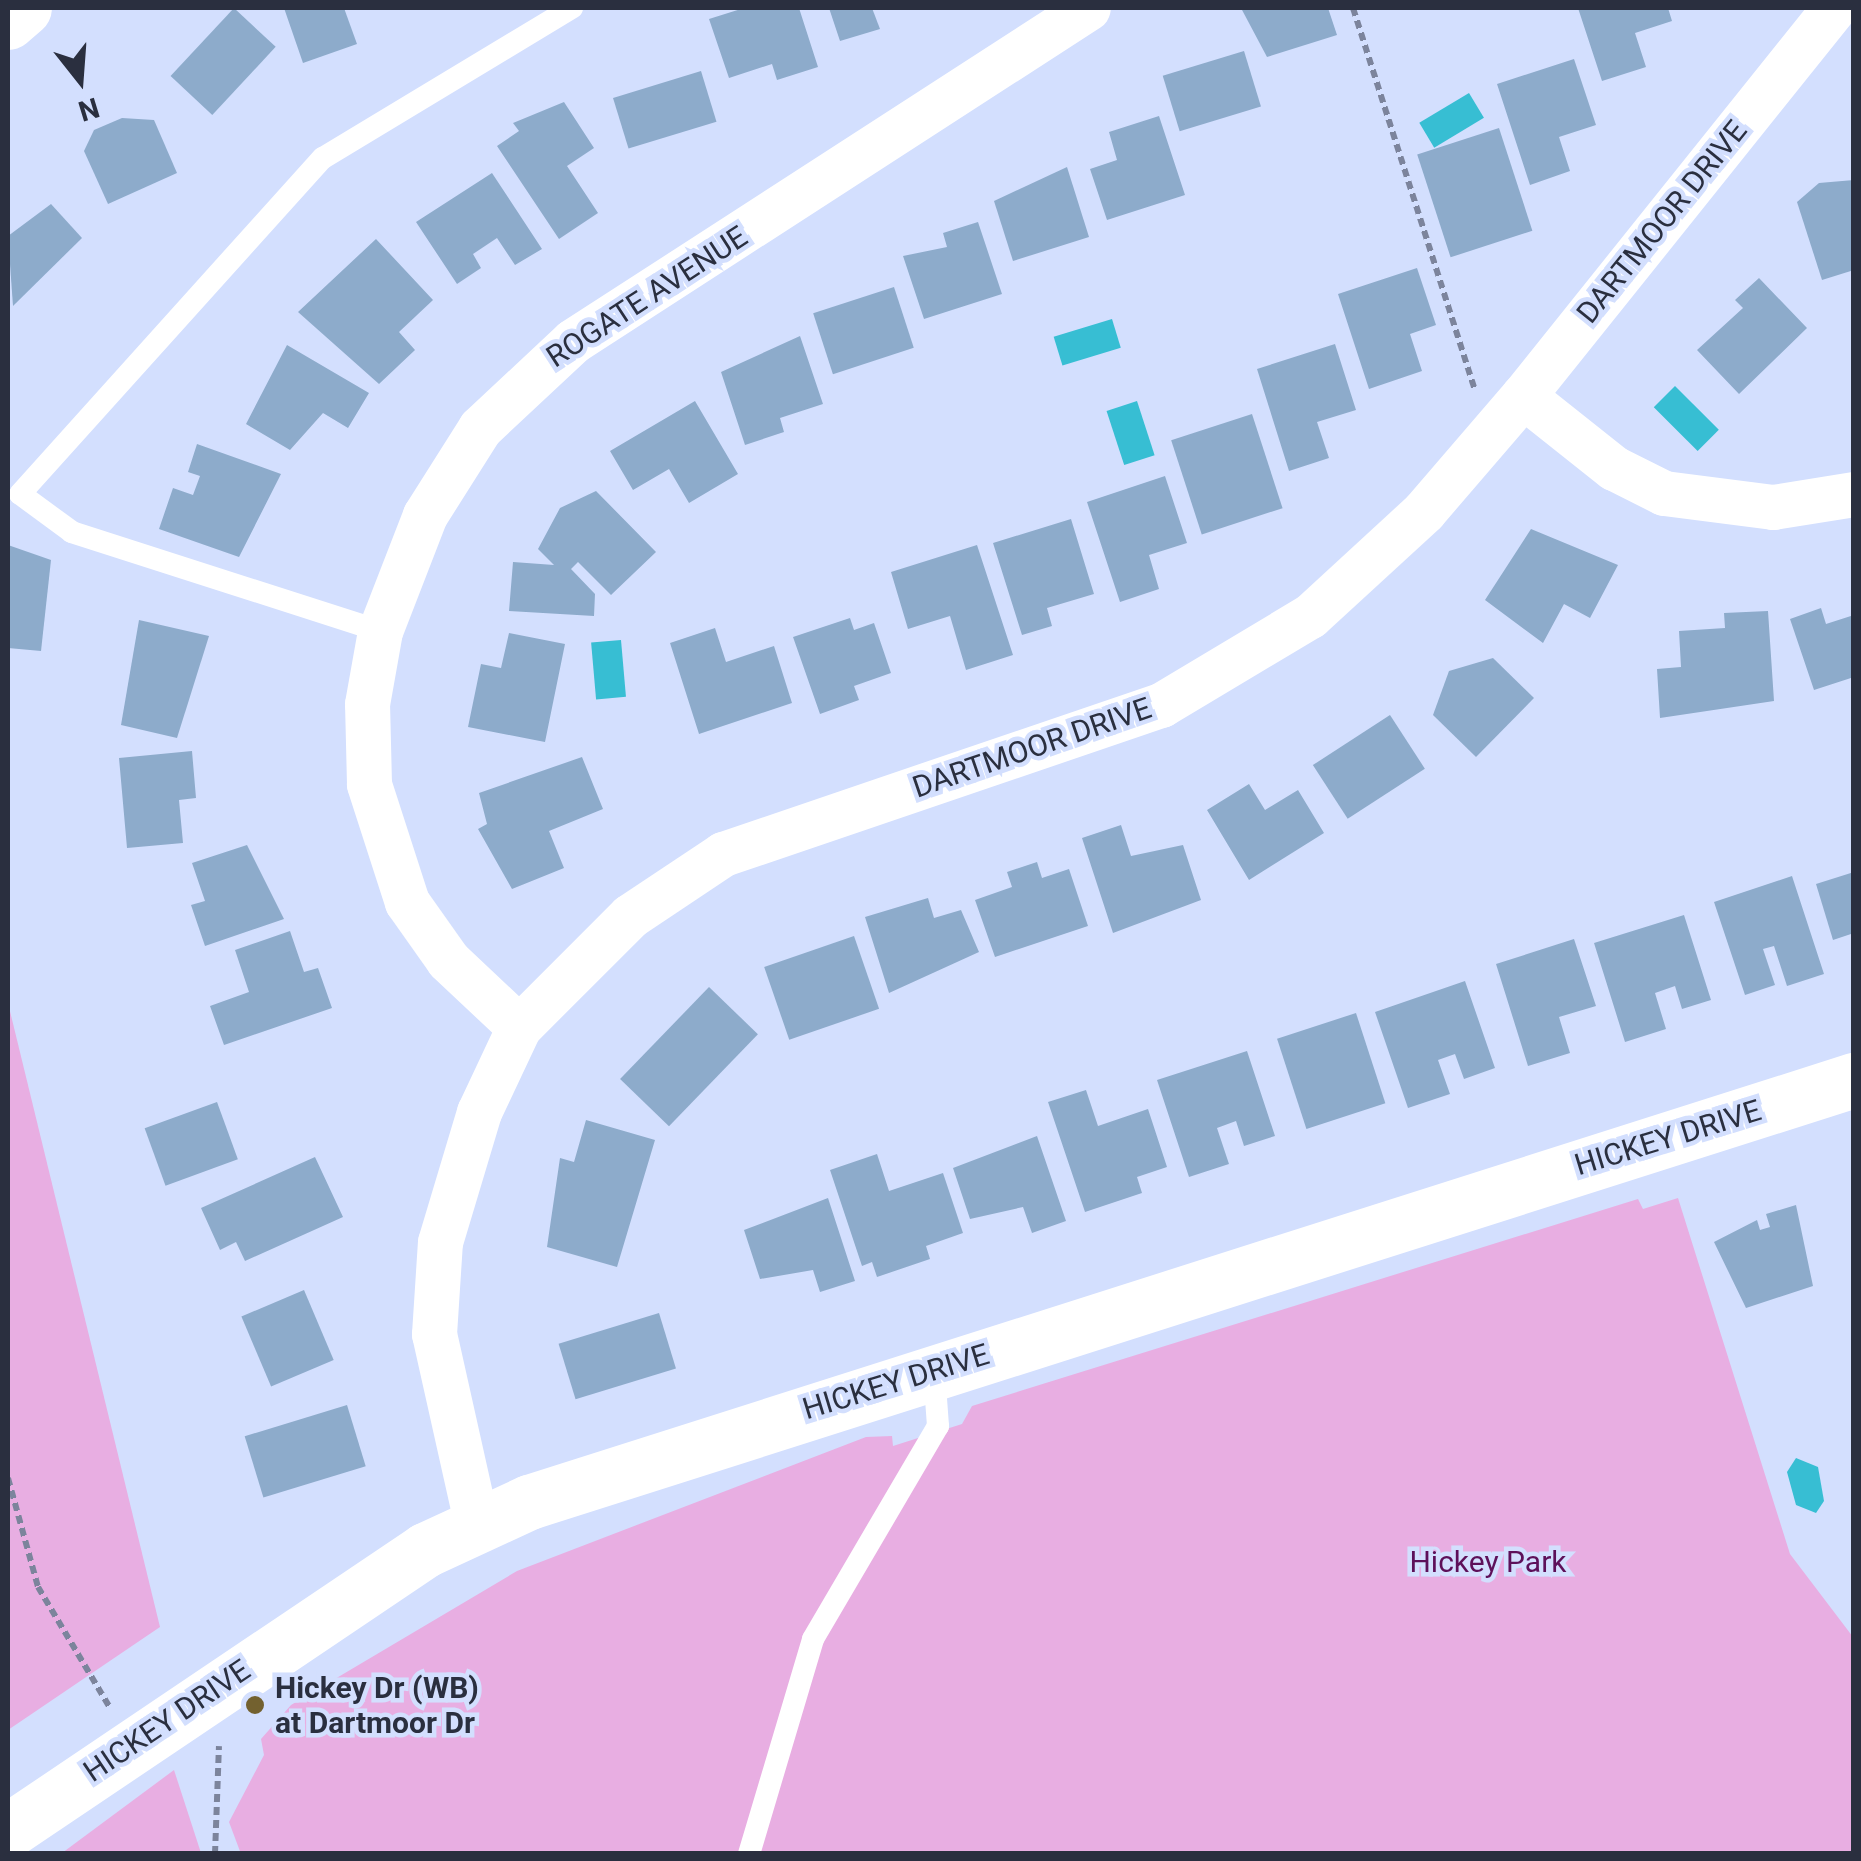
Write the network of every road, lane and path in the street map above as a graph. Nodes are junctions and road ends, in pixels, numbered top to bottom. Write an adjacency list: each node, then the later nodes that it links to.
1 (24, 8): 6 (street)
2 (572, 8): 10 (lane)
3 (1088, 8): 11 (street, ROGATE AVENUE)
4 (1353, 8): 7 (path)
5 (1834, 8): 8 (street, DARTMOOR DRIVE)
6 (8, 22)
7 (1476, 394)
8 (1523, 396): 9 (street); 12 (street, DARTMOOR DRIVE)
9 (1854, 494)
10 (14, 497): 11 (lane)
11 (380, 631): 12 (street, ROGATE AVENUE)
12 (520, 1027): 16 (street, DARTMOOR DRIVE)
13 (1854, 1080): 14 (street, HICKEY DRIVE)
14 (933, 1370): 16 (street, HICKEY DRIVE); 21 (lane)
15 (8, 1478): 18 (path)
16 (477, 1526): 17 (street, HICKEY DRIVE)
17 (197, 1700): 18 (street, HICKEY DRIVE); 20 (path)
18 (136, 1742): 19 (street, HICKEY DRIVE)
19 (8, 1831)
20 (215, 1854)
21 (750, 1854)

